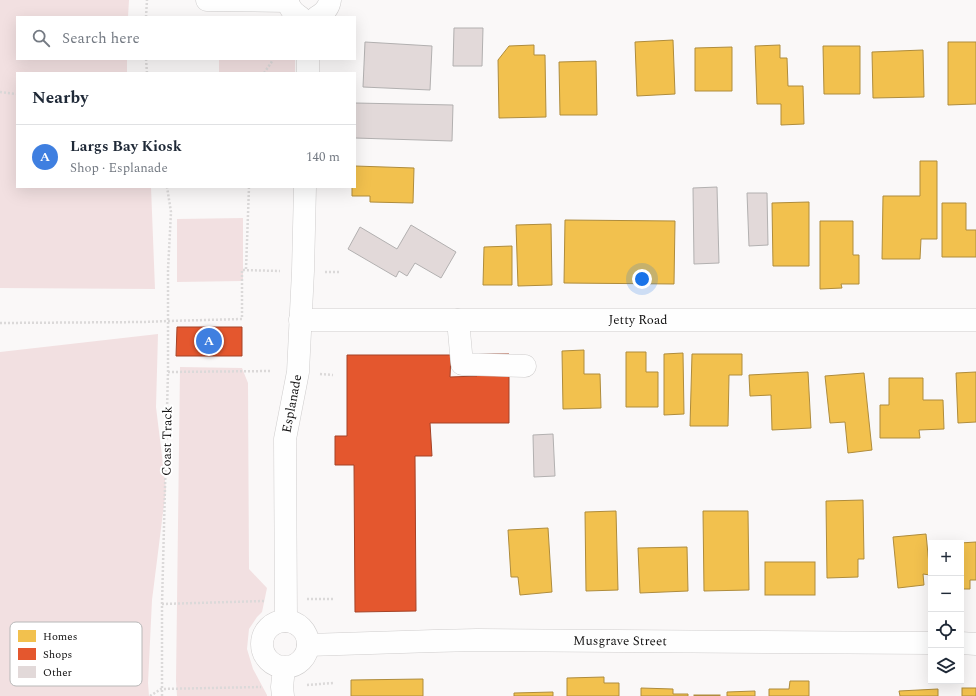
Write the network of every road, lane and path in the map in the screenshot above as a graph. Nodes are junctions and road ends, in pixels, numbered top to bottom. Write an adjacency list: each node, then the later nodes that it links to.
1 (147, 0): 5 (path)
2 (207, 0): 4 (street)
3 (330, 0): 6 (street)
4 (292, 6)
5 (146, 16)
6 (319, 16)
7 (146, 60): 10 (path)
8 (272, 60): 11 (path)
9 (308, 60): 12 (street)
10 (147, 72)
11 (265, 72)
12 (308, 72)
13 (0, 92): 14 (path)
14 (16, 94)
15 (167, 188): 25 (path, Coast Track)
16 (249, 188): 18 (path)
17 (305, 188): 22 (street, Esplanade)
18 (246, 270): 19 (path); 25 (path)
19 (280, 270)
20 (325, 272): 21 (path)
21 (339, 272)
22 (300, 320): 23 (street, Jetty Road); 36 (street, Esplanade)
23 (458, 320): 24 (street, Jetty Road); 27 (street)
24 (976, 320)
25 (168, 321): 26 (path); 29 (path, Coast Track)
26 (0, 323)
27 (525, 366)
28 (271, 371): 29 (path)
29 (168, 372): 35 (path, Coast Track)
30 (315, 373): 31 (path)
31 (333, 375)
32 (333, 599): 33 (path)
33 (300, 600)
34 (266, 601): 35 (path)
35 (162, 604): 44 (path, Coast Track)
36 (286, 621): 40 (street); 41 (street)
37 (928, 643): 40 (street, Musgrave Street)
38 (964, 643): 39 (street)
39 (976, 644)
40 (308, 645): 41 (street)
41 (284, 668): 45 (street)
42 (333, 683): 43 (path)
43 (307, 685)
44 (162, 689): 45 (path); 46 (path); 47 (path, Coast Track)
45 (274, 692)
46 (150, 696)
47 (162, 696)

